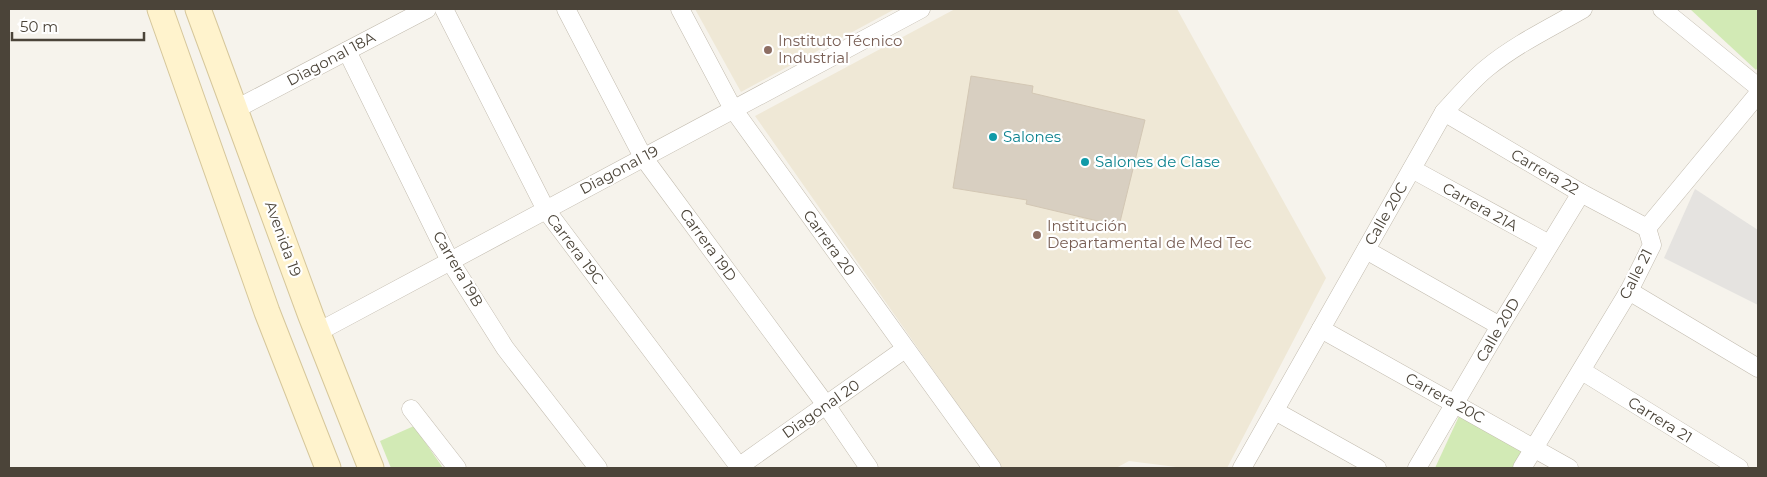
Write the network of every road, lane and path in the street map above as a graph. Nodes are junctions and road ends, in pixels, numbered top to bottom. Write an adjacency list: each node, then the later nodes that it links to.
1 (160, 9): 36 (main road)
2 (198, 9): 13 (main road, Avenida 19)
3 (426, 9): 10 (street, Diagonal 18A)
4 (444, 9): 19 (street, Carrera 19C)
5 (566, 9): 16 (street, Carrera 19D)
6 (680, 9): 14 (street, Carrera 20)
7 (920, 9): 14 (street, Diagonal 19)
8 (1584, 9): 15 (street, Calle 20C)
9 (1670, 11): 11 (street)
10 (347, 51): 13 (street, Diagonal 18A); 23 (street, Carrera 19B)
11 (1758, 87)
12 (1758, 94): 20 (street, Calle 21)
13 (236, 109): 27 (main road, Avenida 19)
14 (733, 109): 16 (street, Diagonal 19); 28 (street, Carrera 20)
15 (1444, 112): 17 (street, Calle 20C); 18 (street, Carrera 22)
16 (643, 157): 19 (street, Diagonal 19); 31 (street, Carrera 19D)
17 (1412, 169): 21 (street, Carrera 21A); 22 (street, Calle 20C)
18 (1581, 193): 20 (street, Carrera 22); 21 (street, Calle 20D)
19 (546, 210): 23 (street, Diagonal 19); 40 (street, Carrera 19C)
20 (1647, 228): 24 (street, Calle 21)
21 (1549, 244): 25 (street, Calle 20D)
22 (1366, 250): 25 (street); 26 (street, Calle 20C)
23 (450, 261): 27 (street, Diagonal 19); 39 (street, Carrera 19B)
24 (1629, 290): 29 (street); 30 (street, Calle 21)
25 (1500, 326): 32 (street, Calle 20D)
26 (1321, 329): 32 (street, Carrera 20C); 34 (street, Calle 20C)
27 (318, 332): 37 (main road, Avenida 19)
28 (905, 349): 31 (street, Diagonal 20); 42 (street, Carrera 20)
29 (1758, 368)
30 (1582, 371): 35 (street, Calle 21); 48 (street, Carrera 21)
31 (826, 405): 40 (street, Diagonal 20); 41 (street, Carrera 19D)
32 (1455, 405): 35 (street, Carrera 20C); 45 (street, Calle 20D)
33 (411, 409): 38 (street)
34 (1275, 411): 43 (street, Calle 20C); 44 (street)
35 (1534, 448): 46 (street, Calle 21); 47 (street, Carrera 20C)
36 (328, 468)
37 (371, 468)
38 (457, 468)
39 (598, 468)
40 (738, 468)
41 (869, 468)
42 (992, 468)
43 (1242, 468)
44 (1377, 468)
45 (1417, 468)
46 (1522, 468)
47 (1568, 468)
48 (1739, 468)

